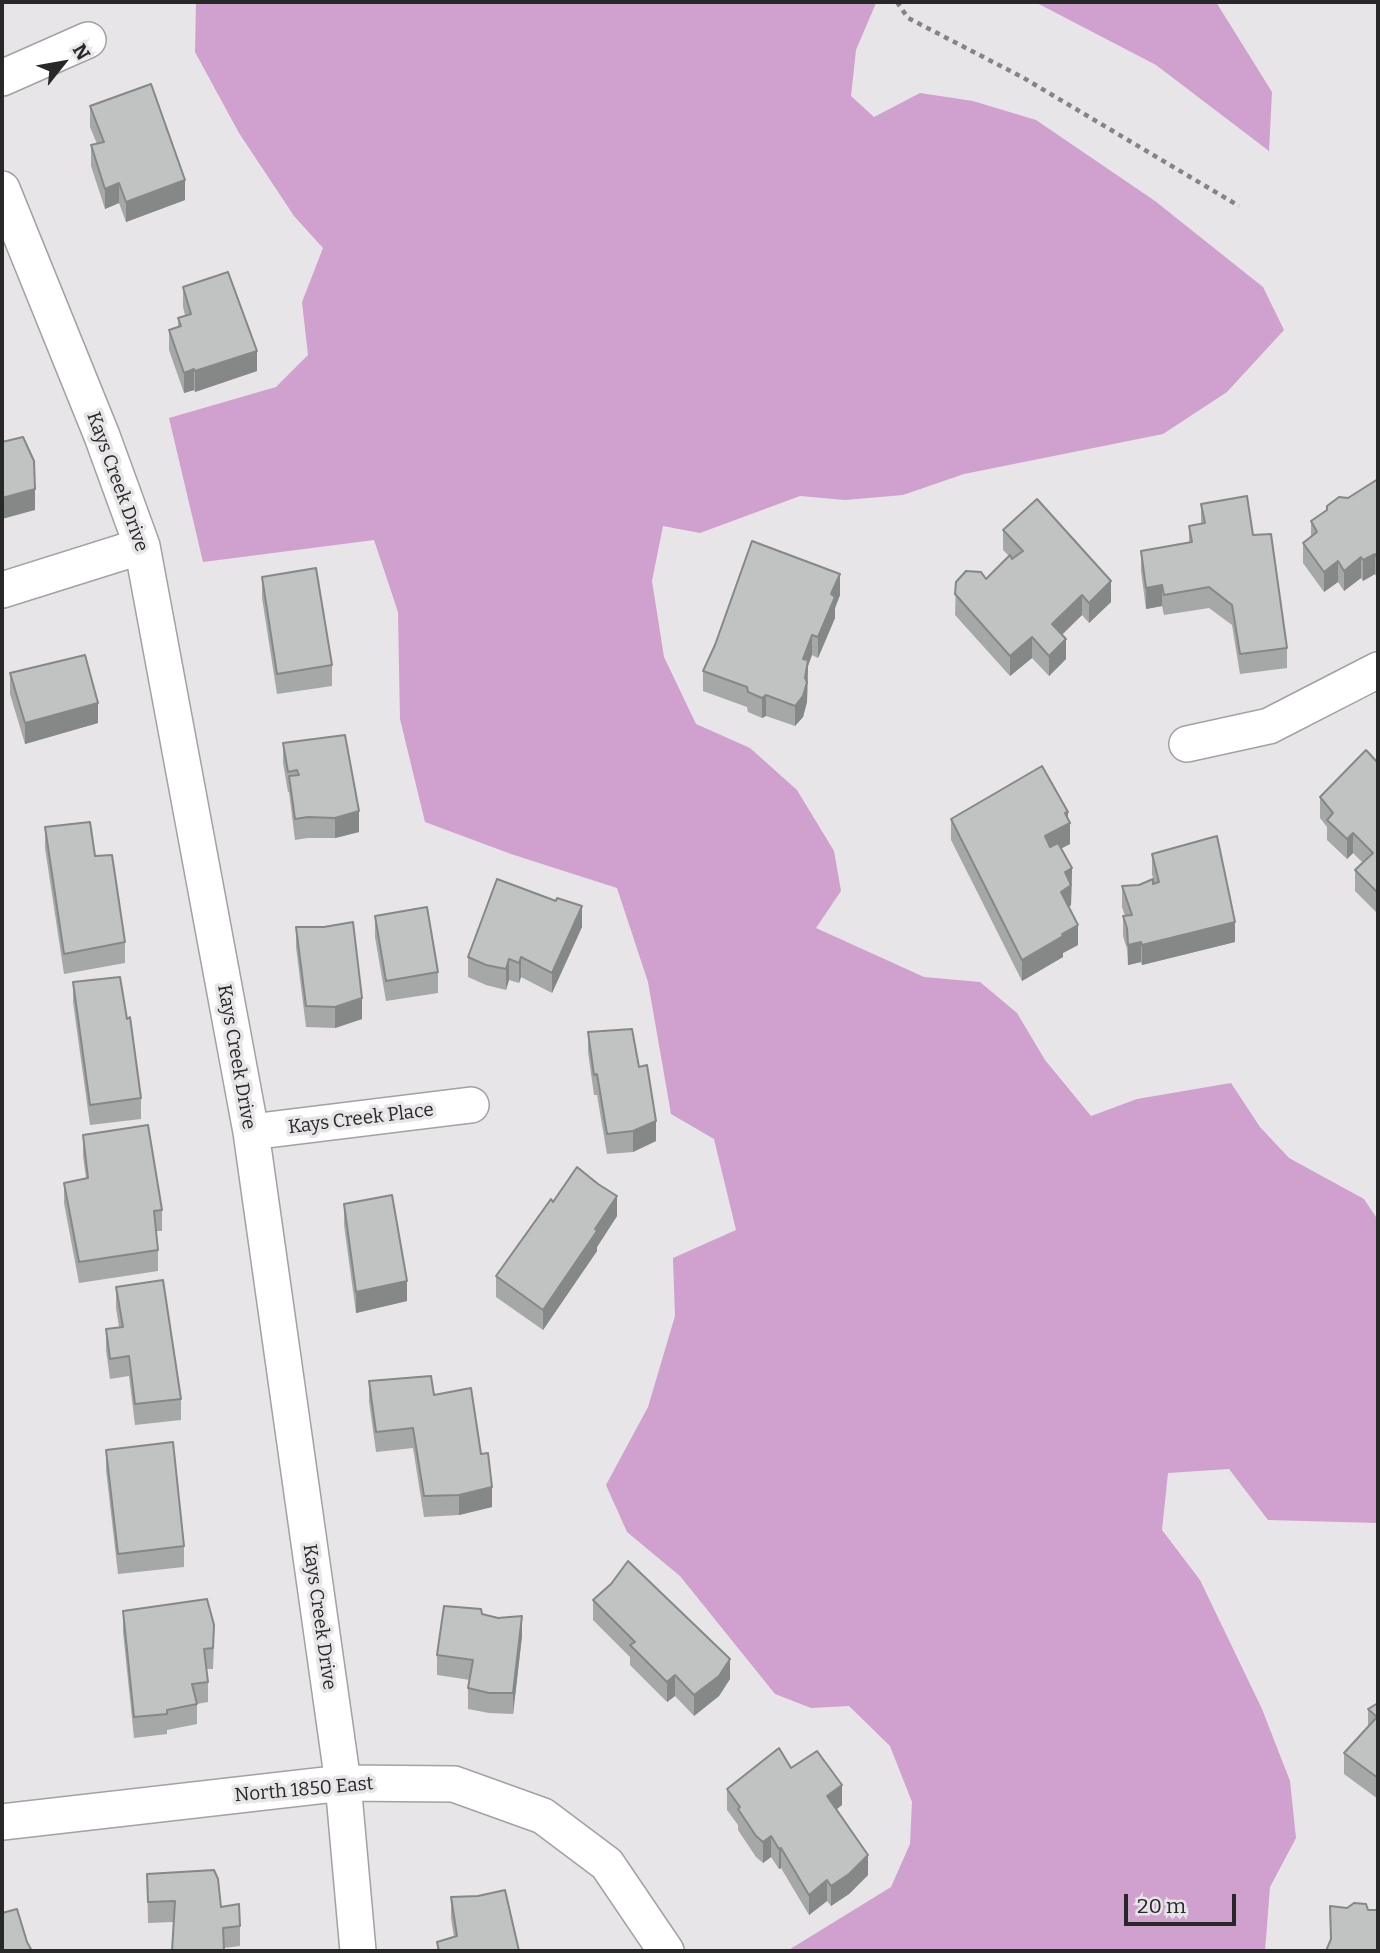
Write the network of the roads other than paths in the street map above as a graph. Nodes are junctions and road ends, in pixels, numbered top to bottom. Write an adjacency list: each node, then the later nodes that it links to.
1 (88, 40): 2 (street)
2 (2, 78)
3 (2, 189): 4 (street, Kays Creek Drive)
4 (142, 546): 5 (street); 9 (street, Kays Creek Drive)
5 (2, 590)
6 (1378, 670): 7 (street)
7 (1187, 744)
8 (471, 1105): 9 (street, Kays Creek Place)
9 (251, 1132): 10 (street, Kays Creek Drive)
10 (343, 1783): 11 (street, North 1850 East); 12 (street, Kays Creek Drive); 13 (street, North 1850 East)
11 (2, 1822)
12 (358, 1951)
13 (666, 1951)

